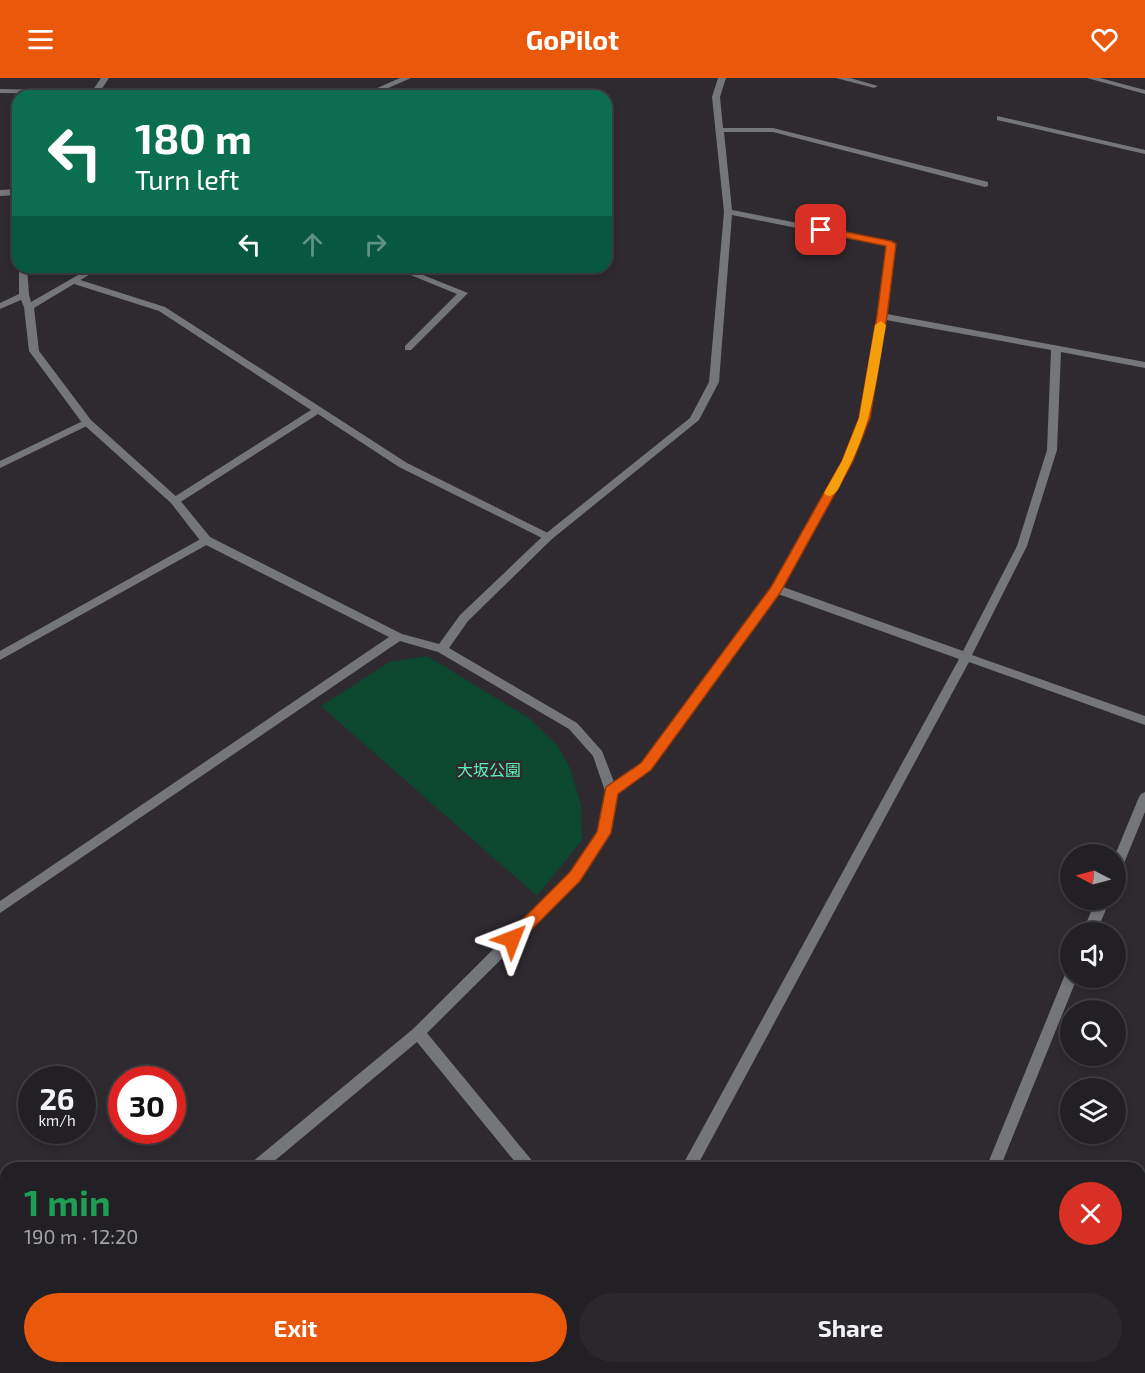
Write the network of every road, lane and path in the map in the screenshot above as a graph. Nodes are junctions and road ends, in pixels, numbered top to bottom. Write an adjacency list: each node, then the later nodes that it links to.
1 (407, 78): 6 (street)
2 (722, 78): 9 (street)
3 (840, 78): 5 (street)
4 (1091, 78): 7 (street)
5 (874, 86)
6 (378, 90)
7 (1145, 92)
8 (1000, 118): 10 (street)
9 (719, 130): 11 (street); 12 (street)
10 (1145, 152)
11 (985, 184)
12 (728, 212): 20 (street); 28 (street)
13 (23, 273): 17 (street)
14 (88, 273): 16 (street)
15 (411, 273): 21 (street)
16 (74, 281): 19 (street); 24 (street)
17 (24, 295): 18 (street); 19 (street)
18 (0, 306)
19 (29, 307): 25 (street)
20 (882, 316): 22 (street); 30 (street)
21 (408, 348)
22 (1056, 348): 23 (street); 34 (street)
23 (1145, 365)
24 (318, 409): 27 (street); 28 (street)
25 (87, 422): 26 (street); 27 (street)
26 (0, 465)
27 (175, 501): 29 (street)
28 (548, 537): 32 (street)
29 (206, 540): 31 (street); 33 (street)
30 (776, 590): 34 (street); 36 (street)
31 (398, 637): 32 (street); 39 (street)
32 (442, 649): 36 (street)
33 (0, 656)
34 (965, 658): 35 (street); 44 (street)
35 (1145, 721)
36 (611, 791): 41 (street)
37 (1145, 797): 38 (street)
38 (1126, 844)
39 (0, 908)
40 (1067, 988): 45 (street)
41 (418, 1032): 42 (street); 43 (street)
42 (263, 1162)
43 (524, 1162)
44 (691, 1162)
45 (995, 1162)

